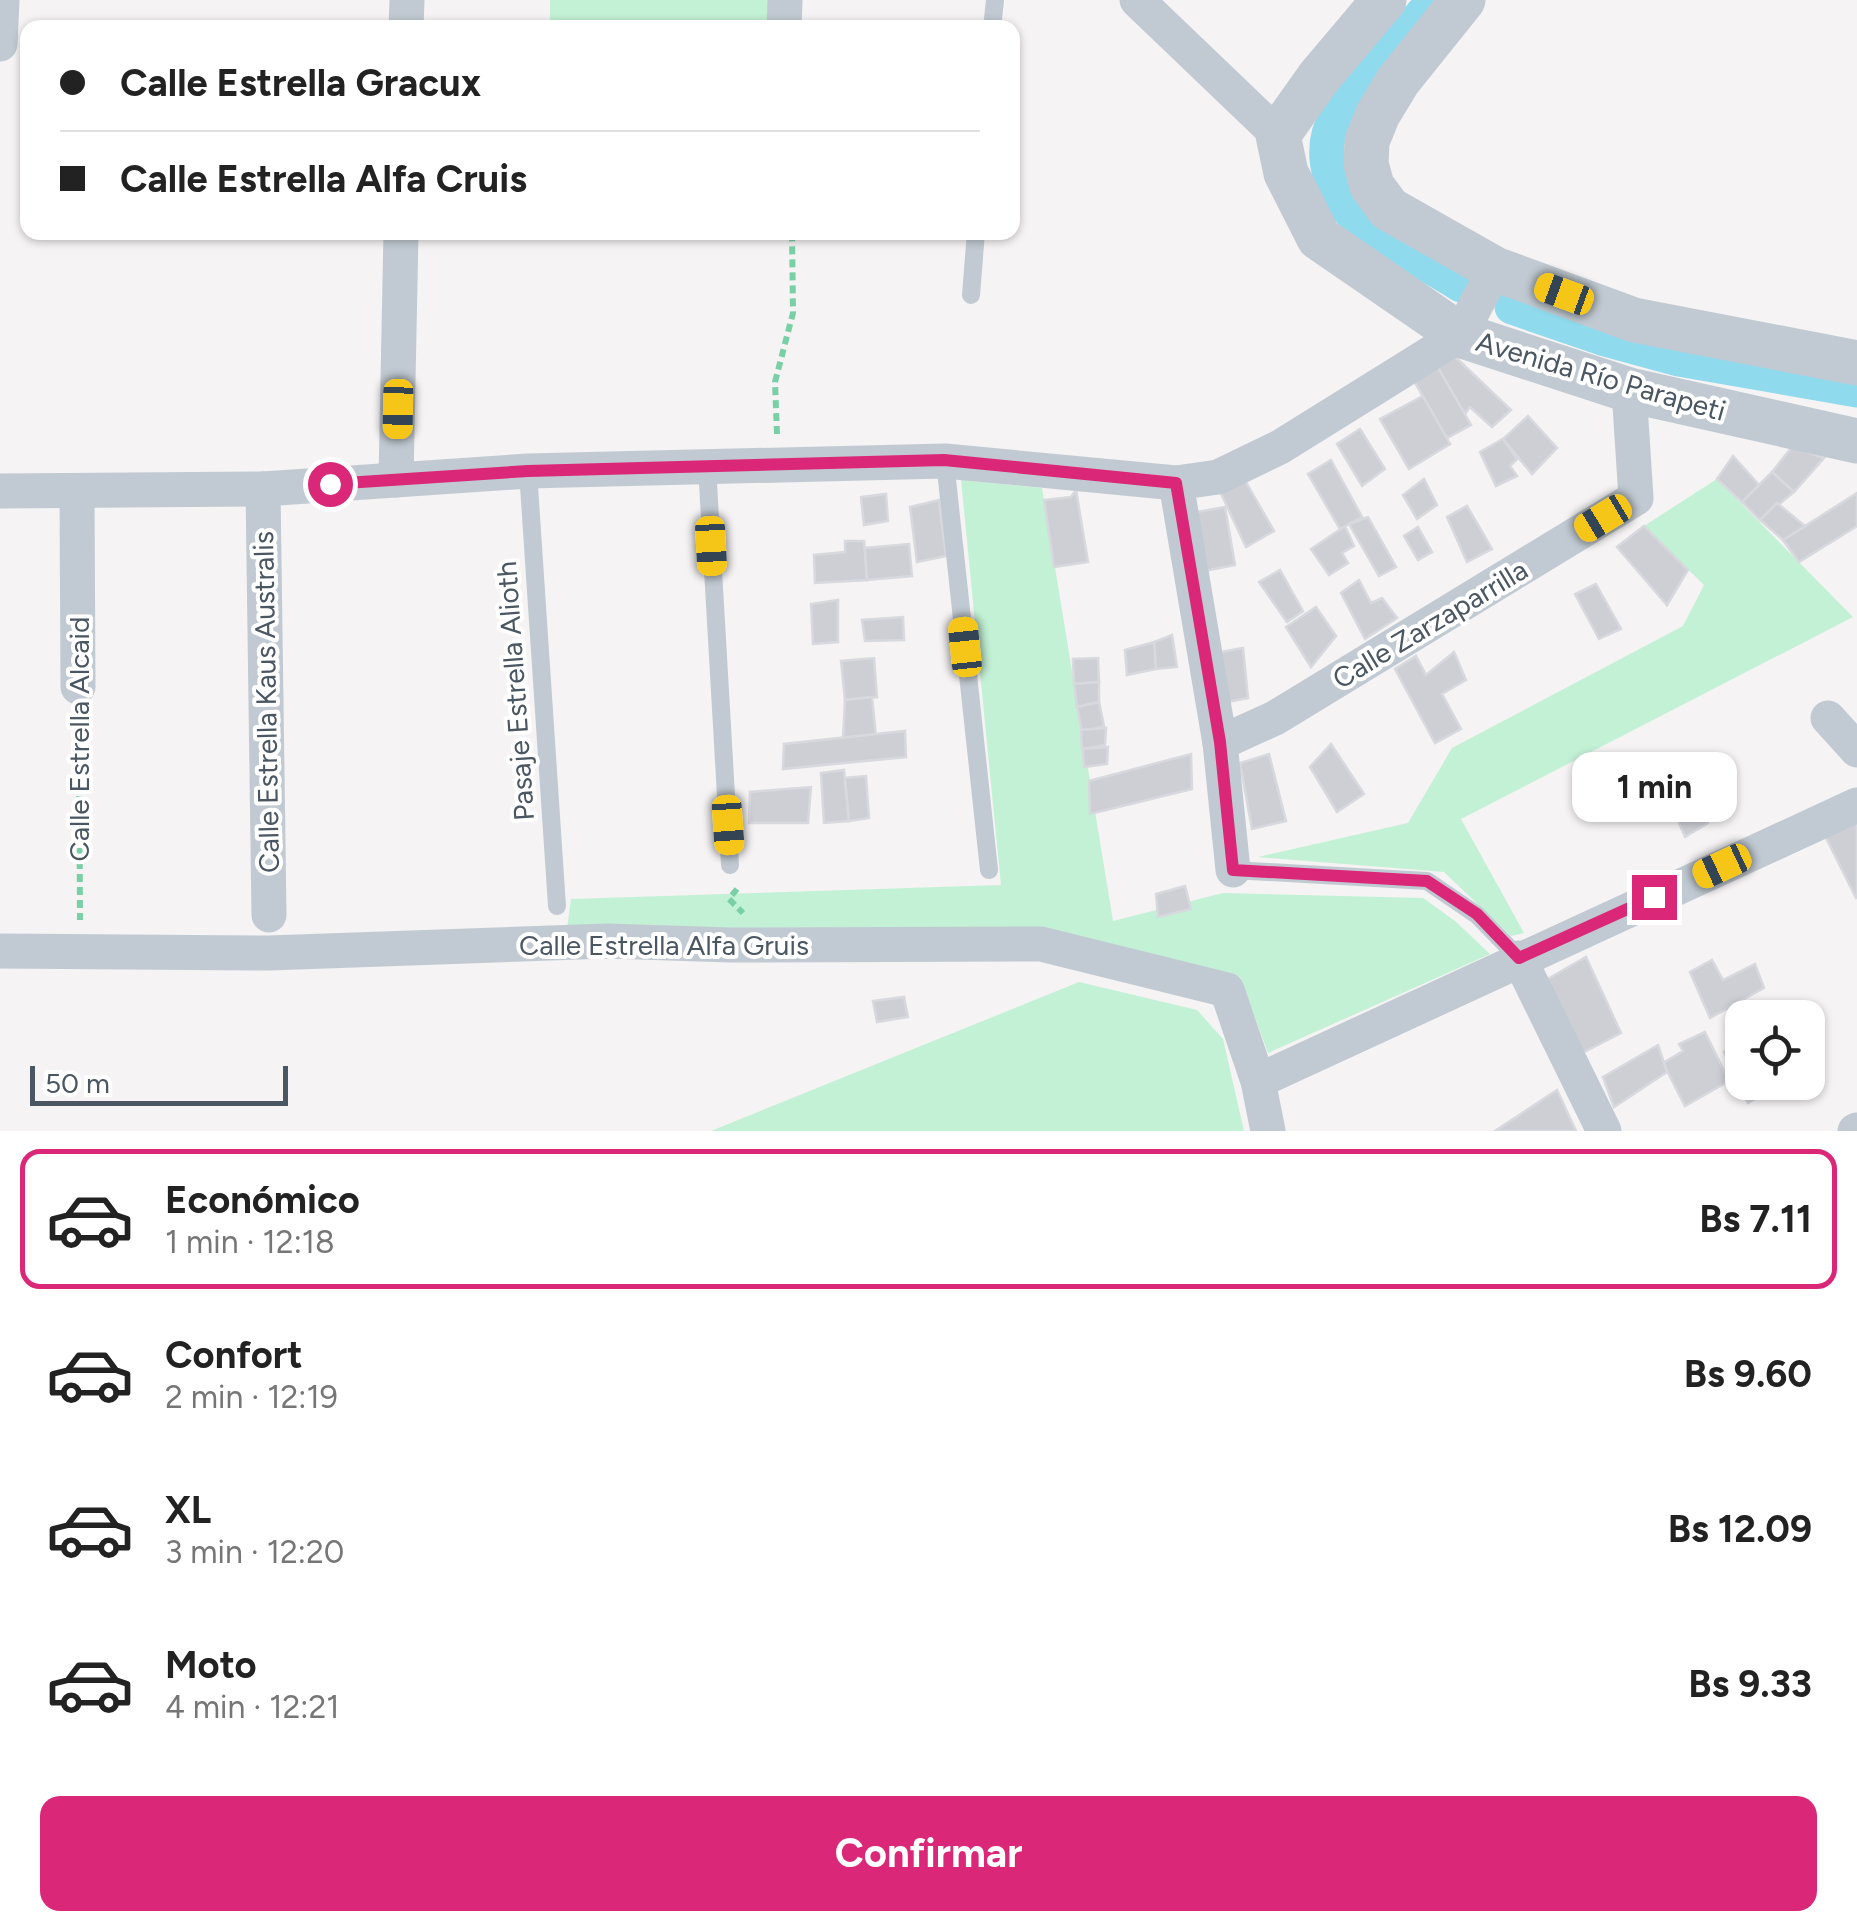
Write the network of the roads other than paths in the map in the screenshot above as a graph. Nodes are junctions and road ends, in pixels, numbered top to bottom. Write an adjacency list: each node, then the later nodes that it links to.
1 (2, 0): 5 (street)
2 (1136, 0): 6 (street)
3 (1384, 0): 6 (street)
4 (1462, 0): 9 (street)
5 (0, 44)
6 (1278, 135): 11 (street, Avenida Río Parapeti)
7 (401, 240): 18 (street)
8 (975, 240): 10 (lane)
9 (1495, 269): 11 (street); 12 (street)
10 (971, 295)
11 (1460, 334): 13 (street, Avenida Río Parapeti); 19 (street)
12 (1857, 363)
13 (1628, 390): 14 (street, Avenida Río Parapeti); 25 (street, Calle Zarzaparrilla)
14 (1857, 442)
15 (944, 460): 16 (street); 19 (street); 29 (lane)
16 (707, 466): 17 (street); 28 (lane)
17 (528, 471): 18 (street); 31 (lane, Pasaje Estrella Alioth)
18 (396, 480): 20 (street)
19 (1176, 483): 25 (street)
20 (263, 489): 22 (street); 32 (street, Calle Estrella Kaus Australis)
21 (0, 491): 22 (street)
22 (77, 492): 23 (street, Calle Estrella Alcaid)
23 (78, 687)
24 (1828, 718): 26 (street)
25 (1220, 742): 30 (street)
26 (1857, 750)
27 (1857, 805): 34 (street)
28 (730, 865)
29 (989, 870)
30 (1233, 870): 34 (lane)
31 (557, 906)
32 (269, 916)
33 (0, 951): 35 (street, Calle Estrella Alfa Gruis)
34 (1519, 958): 35 (street); 37 (street)
35 (1258, 1081): 36 (street)
36 (1268, 1131)
37 (1604, 1131)

